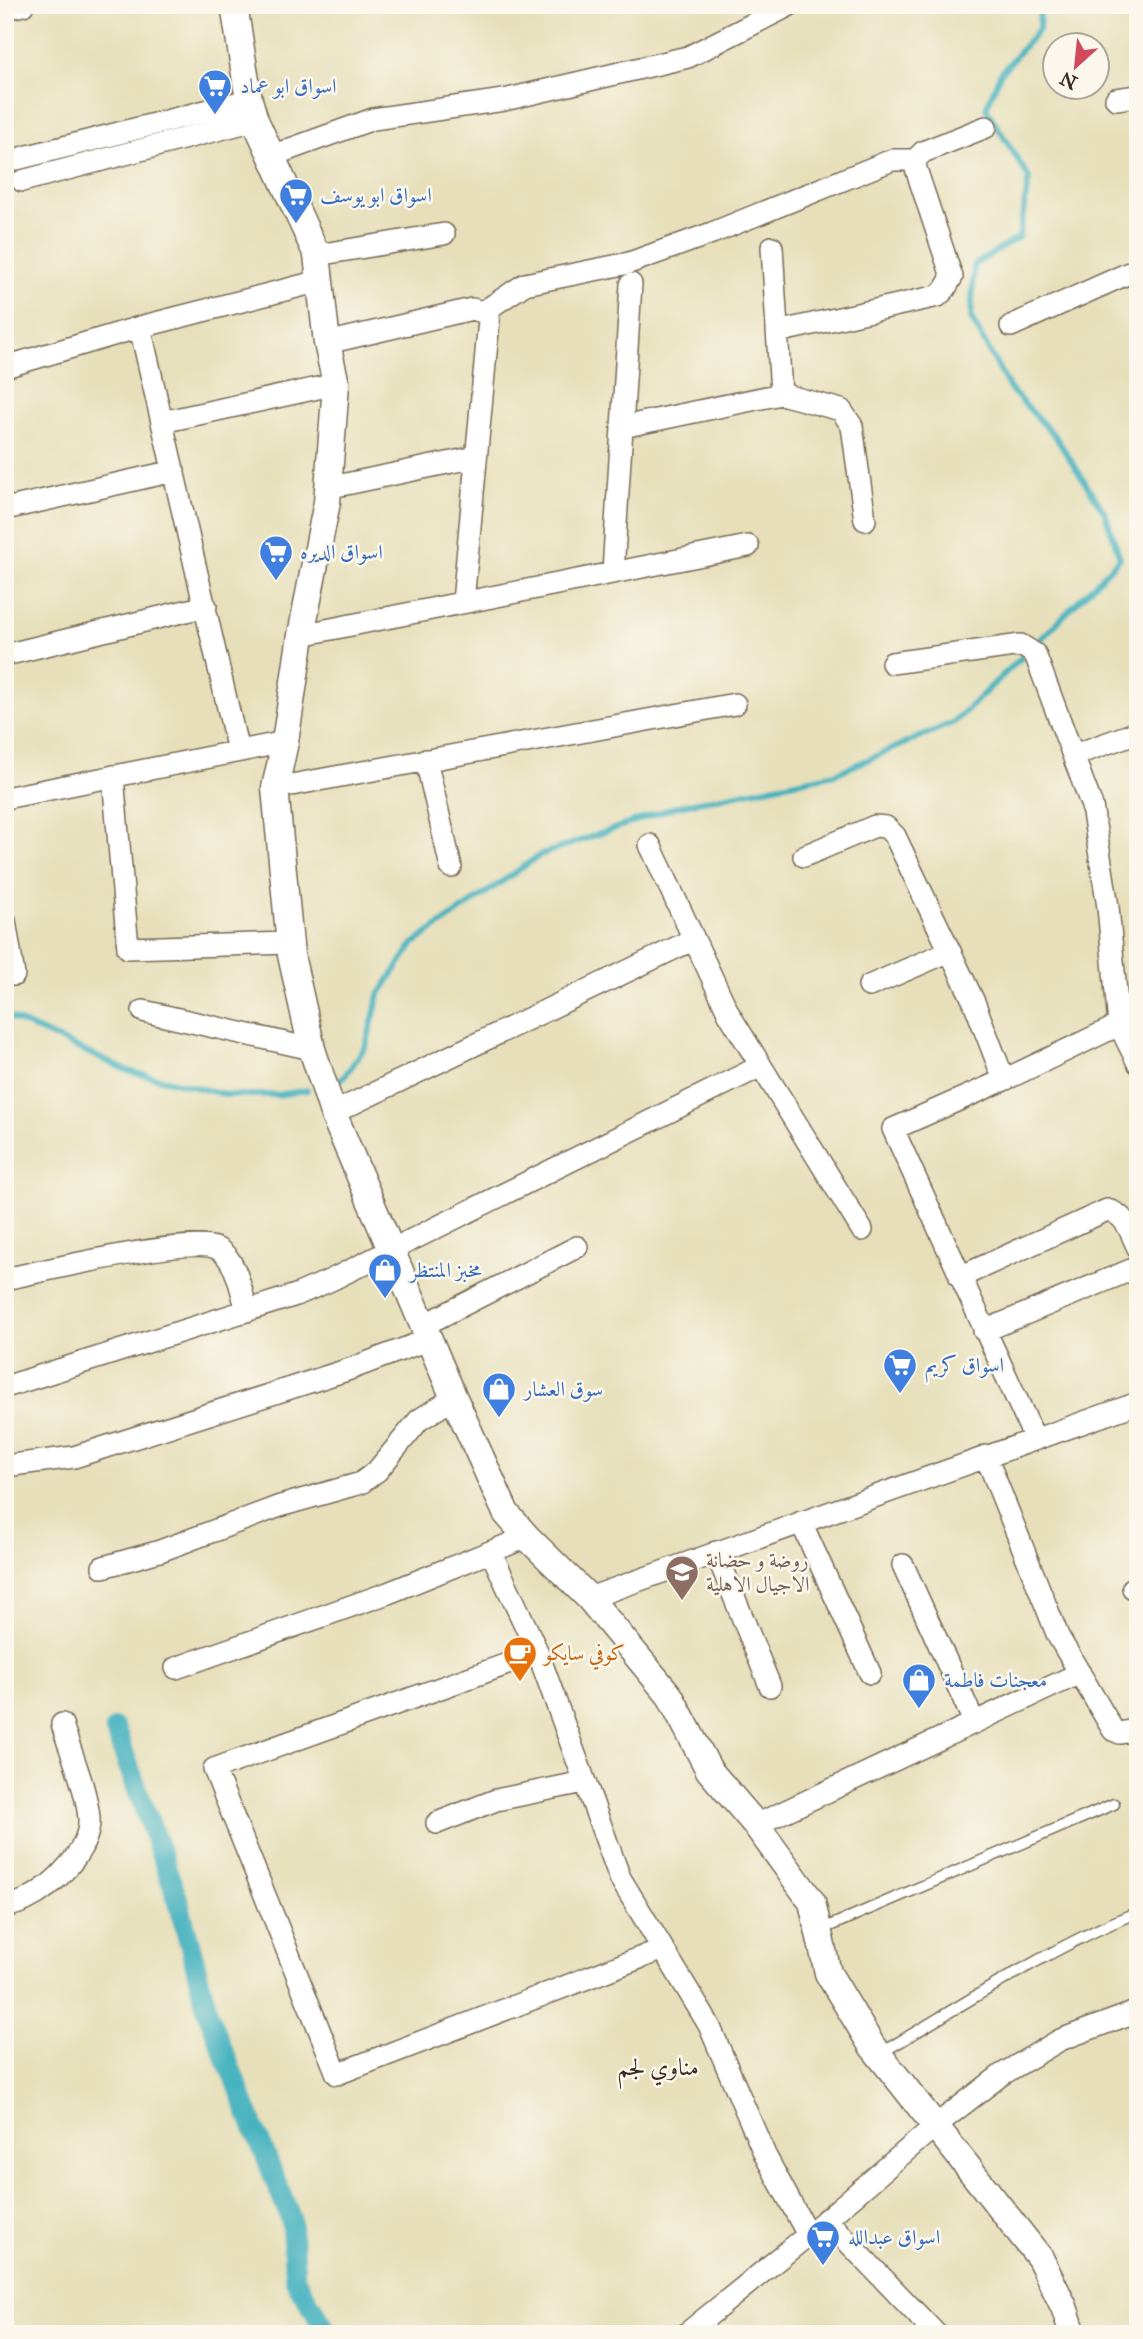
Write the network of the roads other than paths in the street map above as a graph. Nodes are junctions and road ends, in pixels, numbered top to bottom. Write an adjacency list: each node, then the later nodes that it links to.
1 (23, 5): 4 (street)
2 (234, 5): 7 (street)
3 (790, 5): 9 (street)
4 (5, 9)
5 (1138, 96): 6 (street)
6 (1116, 99)
7 (252, 110): 9 (street); 11 (street); 12 (street)
8 (986, 127): 10 (street)
9 (271, 156): 15 (street)
10 (915, 160): 18 (street); 21 (street)
11 (5, 162)
12 (22, 181)
13 (444, 234): 15 (street)
14 (772, 247): 21 (street)
15 (319, 268): 20 (street); 22 (street)
16 (1138, 269): 19 (street)
17 (631, 284): 27 (street)
18 (483, 312): 22 (street); 28 (street)
19 (1011, 326)
20 (140, 327): 23 (street); 26 (street)
21 (777, 332): 25 (street)
22 (327, 343): 24 (street)
23 (5, 367)
24 (336, 384): 26 (street); 30 (street)
25 (781, 394): 27 (street); 32 (street)
26 (162, 422): 29 (street)
27 (622, 427): 34 (street)
28 (476, 457): 30 (street); 35 (street)
29 (174, 471): 31 (street); 36 (street)
30 (327, 488): 37 (street)
31 (5, 509)
32 (865, 520)
33 (748, 546): 34 (street)
34 (613, 572): 35 (street)
35 (463, 602): 37 (street)
36 (206, 607): 38 (street); 43 (street)
37 (301, 635): 42 (street)
38 (5, 655)
39 (892, 663): 44 (street)
40 (735, 705): 45 (street)
41 (1138, 732): 44 (street)
42 (285, 742): 43 (street); 47 (street)
43 (238, 751): 46 (street)
44 (1074, 755): 59 (street)
45 (426, 760): 47 (street); 51 (street)
46 (113, 776): 48 (street); 54 (street)
47 (275, 788): 54 (street)
48 (5, 798)
49 (650, 845): 53 (street)
50 (804, 856): 55 (street)
51 (450, 867)
52 (5, 921): 56 (street)
53 (694, 939): 62 (street); 64 (street)
54 (290, 943): 60 (street)
55 (950, 951): 57 (street); 63 (street)
56 (14, 975)
57 (869, 986)
58 (144, 1011): 60 (street)
59 (1128, 1022): 61 (street); 63 (street)
60 (312, 1049): 64 (street)
61 (1138, 1063)
62 (761, 1066): 65 (street); 68 (street)
63 (1004, 1080): 70 (street)
64 (333, 1113): 68 (street)
65 (862, 1230)
66 (578, 1247): 74 (street)
67 (1138, 1248): 70 (street)
68 (391, 1249): 72 (street); 74 (street)
69 (1138, 1267): 73 (street)
70 (960, 1277): 73 (street)
71 (5, 1279): 72 (street)
72 (247, 1311): 75 (street)
73 (985, 1331): 78 (street)
74 (427, 1332): 76 (street); 80 (street)
75 (5, 1387)
76 (454, 1398): 82 (street); 86 (street)
77 (1138, 1403): 78 (street)
78 (1035, 1439): 79 (street)
79 (986, 1456): 81 (street); 91 (street)
80 (5, 1466)
81 (801, 1522): 84 (street); 90 (street)
82 (527, 1537): 83 (street); 87 (street)
83 (491, 1552): 88 (street); 89 (street)
84 (716, 1552): 87 (street); 92 (street)
85 (903, 1566): 93 (street)
86 (103, 1567)
87 (589, 1598): 99 (street)
88 (538, 1653): 96 (street); 103 (street)
89 (176, 1668)
90 (870, 1673)
91 (1080, 1673): 93 (street); 95 (street)
92 (770, 1686)
93 (974, 1722): 99 (street)
94 (62, 1724): 100 (street)
95 (1138, 1729)
96 (584, 1782): 98 (street); 103 (street)
97 (1114, 1804): 102 (lane)
98 (437, 1823)
99 (756, 1825): 102 (street)
100 (5, 1907)
101 (1138, 1912): 105 (lane)
102 (818, 1931): 105 (street)
103 (663, 1950): 108 (street)
104 (1138, 2011): 106 (street)
105 (879, 2054): 106 (street)
106 (934, 2126): 107 (street); 111 (street)
107 (826, 2219): 108 (street); 110 (street)
108 (808, 2235): 109 (street)
109 (686, 2334)
110 (936, 2334)
111 (1073, 2334)

